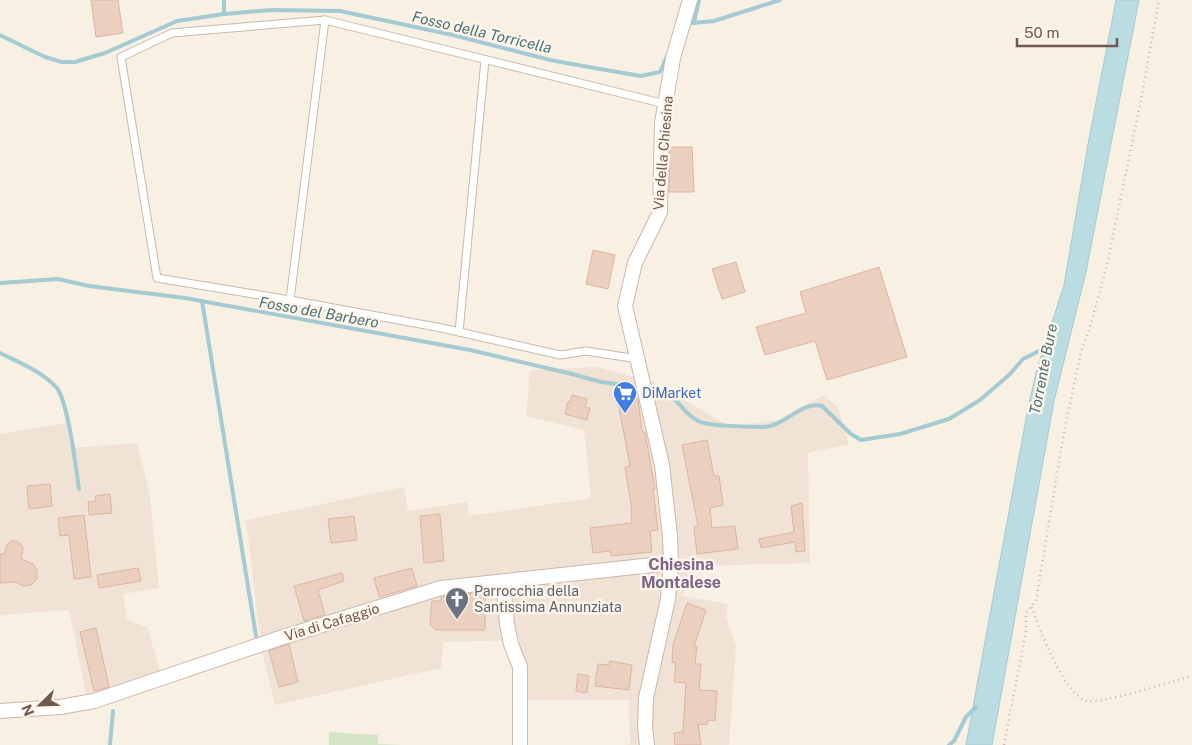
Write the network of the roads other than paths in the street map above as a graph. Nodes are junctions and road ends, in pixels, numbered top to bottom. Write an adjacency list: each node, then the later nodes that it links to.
1 (690, 0): 4 (street, Via della Chiesina)
2 (324, 20): 3 (lane); 5 (lane); 5 (lane)
3 (485, 60): 4 (lane); 6 (lane)
4 (665, 104): 7 (street, Via della Chiesina)
5 (290, 300): 6 (lane)
6 (459, 332): 7 (lane)
7 (638, 359): 8 (street, Via della Chiesina)
8 (671, 563): 9 (street, Via di Cafaggio); 12 (street, Via della Chiesina)
9 (503, 582): 10 (street, Via di Cafaggio); 11 (street)
10 (0, 711)
11 (520, 745)
12 (647, 745)

